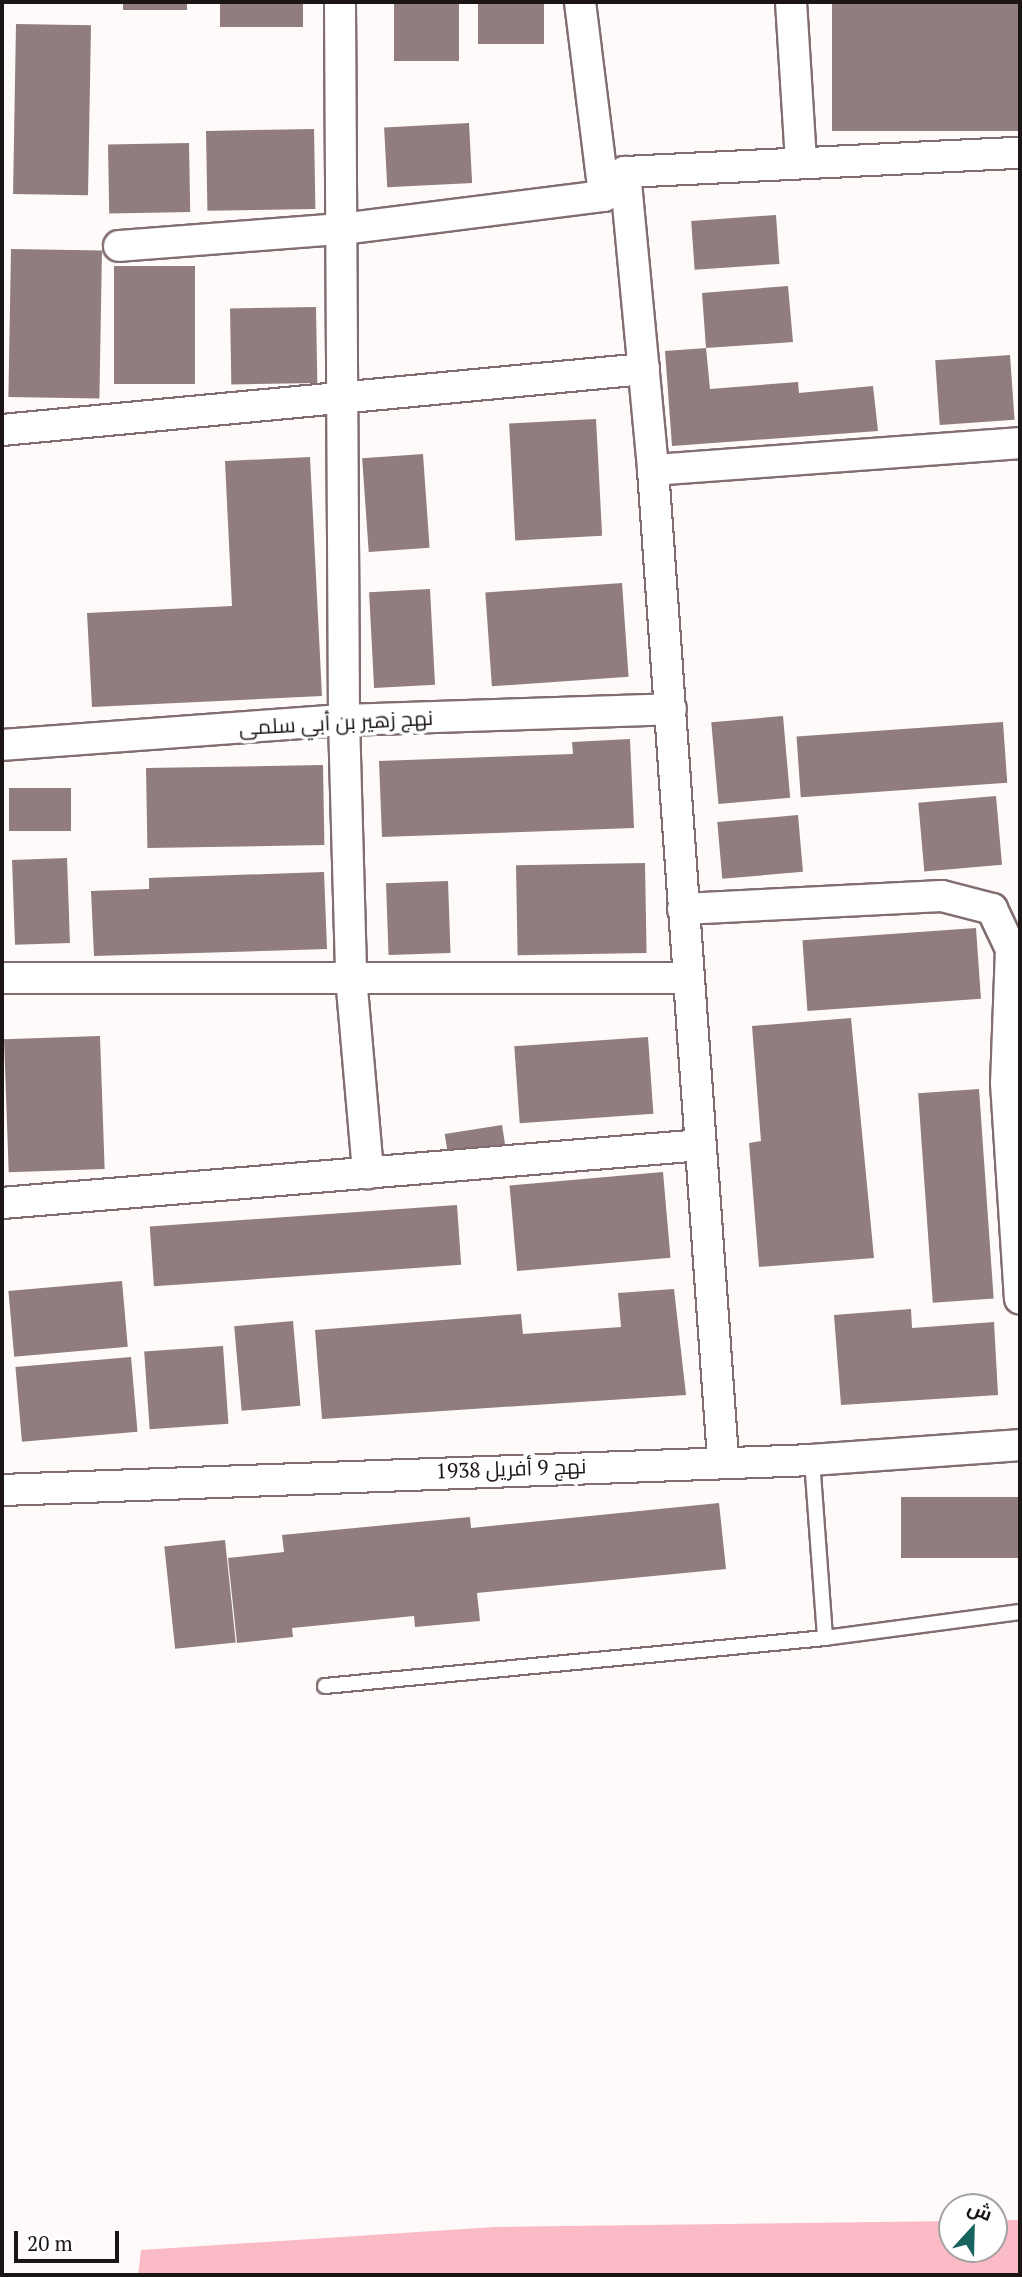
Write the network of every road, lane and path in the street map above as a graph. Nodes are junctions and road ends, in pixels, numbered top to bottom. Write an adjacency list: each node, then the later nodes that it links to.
1 (340, 2): 8 (street)
2 (580, 2): 7 (street)
3 (791, 2): 5 (street)
4 (1020, 153): 5 (street)
5 (801, 161): 6 (street)
6 (625, 172): 7 (street); 10 (street)
7 (604, 196): 8 (street)
8 (342, 229): 9 (street); 11 (street)
9 (119, 246)
10 (644, 369): 11 (street); 14 (street)
11 (340, 402): 12 (street); 16 (street)
12 (2, 430)
13 (1020, 443): 14 (street)
14 (653, 470): 15 (street)
15 (671, 709): 16 (street, نهج زهير بن أبي سلمى); 18 (street)
16 (344, 720): 17 (street, نهج زهير بن أبي سلمى); 19 (street)
17 (2, 745)
18 (683, 909): 21 (street); 25 (street)
19 (351, 977): 20 (street); 21 (street); 23 (street)
20 (2, 978)
21 (688, 978): 22 (street)
22 (701, 1145): 23 (street); 27 (street)
23 (368, 1173): 24 (street)
24 (2, 1203)
25 (1020, 1299)
26 (1020, 1445): 28 (street, نهج 9 أفريل 1938)
27 (723, 1459): 28 (street, نهج 9 أفريل 1938); 29 (street, نهج 9 أفريل 1938)
28 (812, 1460): 31 (lane)
29 (2, 1490)
30 (1020, 1612): 31 (lane)
31 (825, 1638): 32 (lane)
32 (325, 1686)

